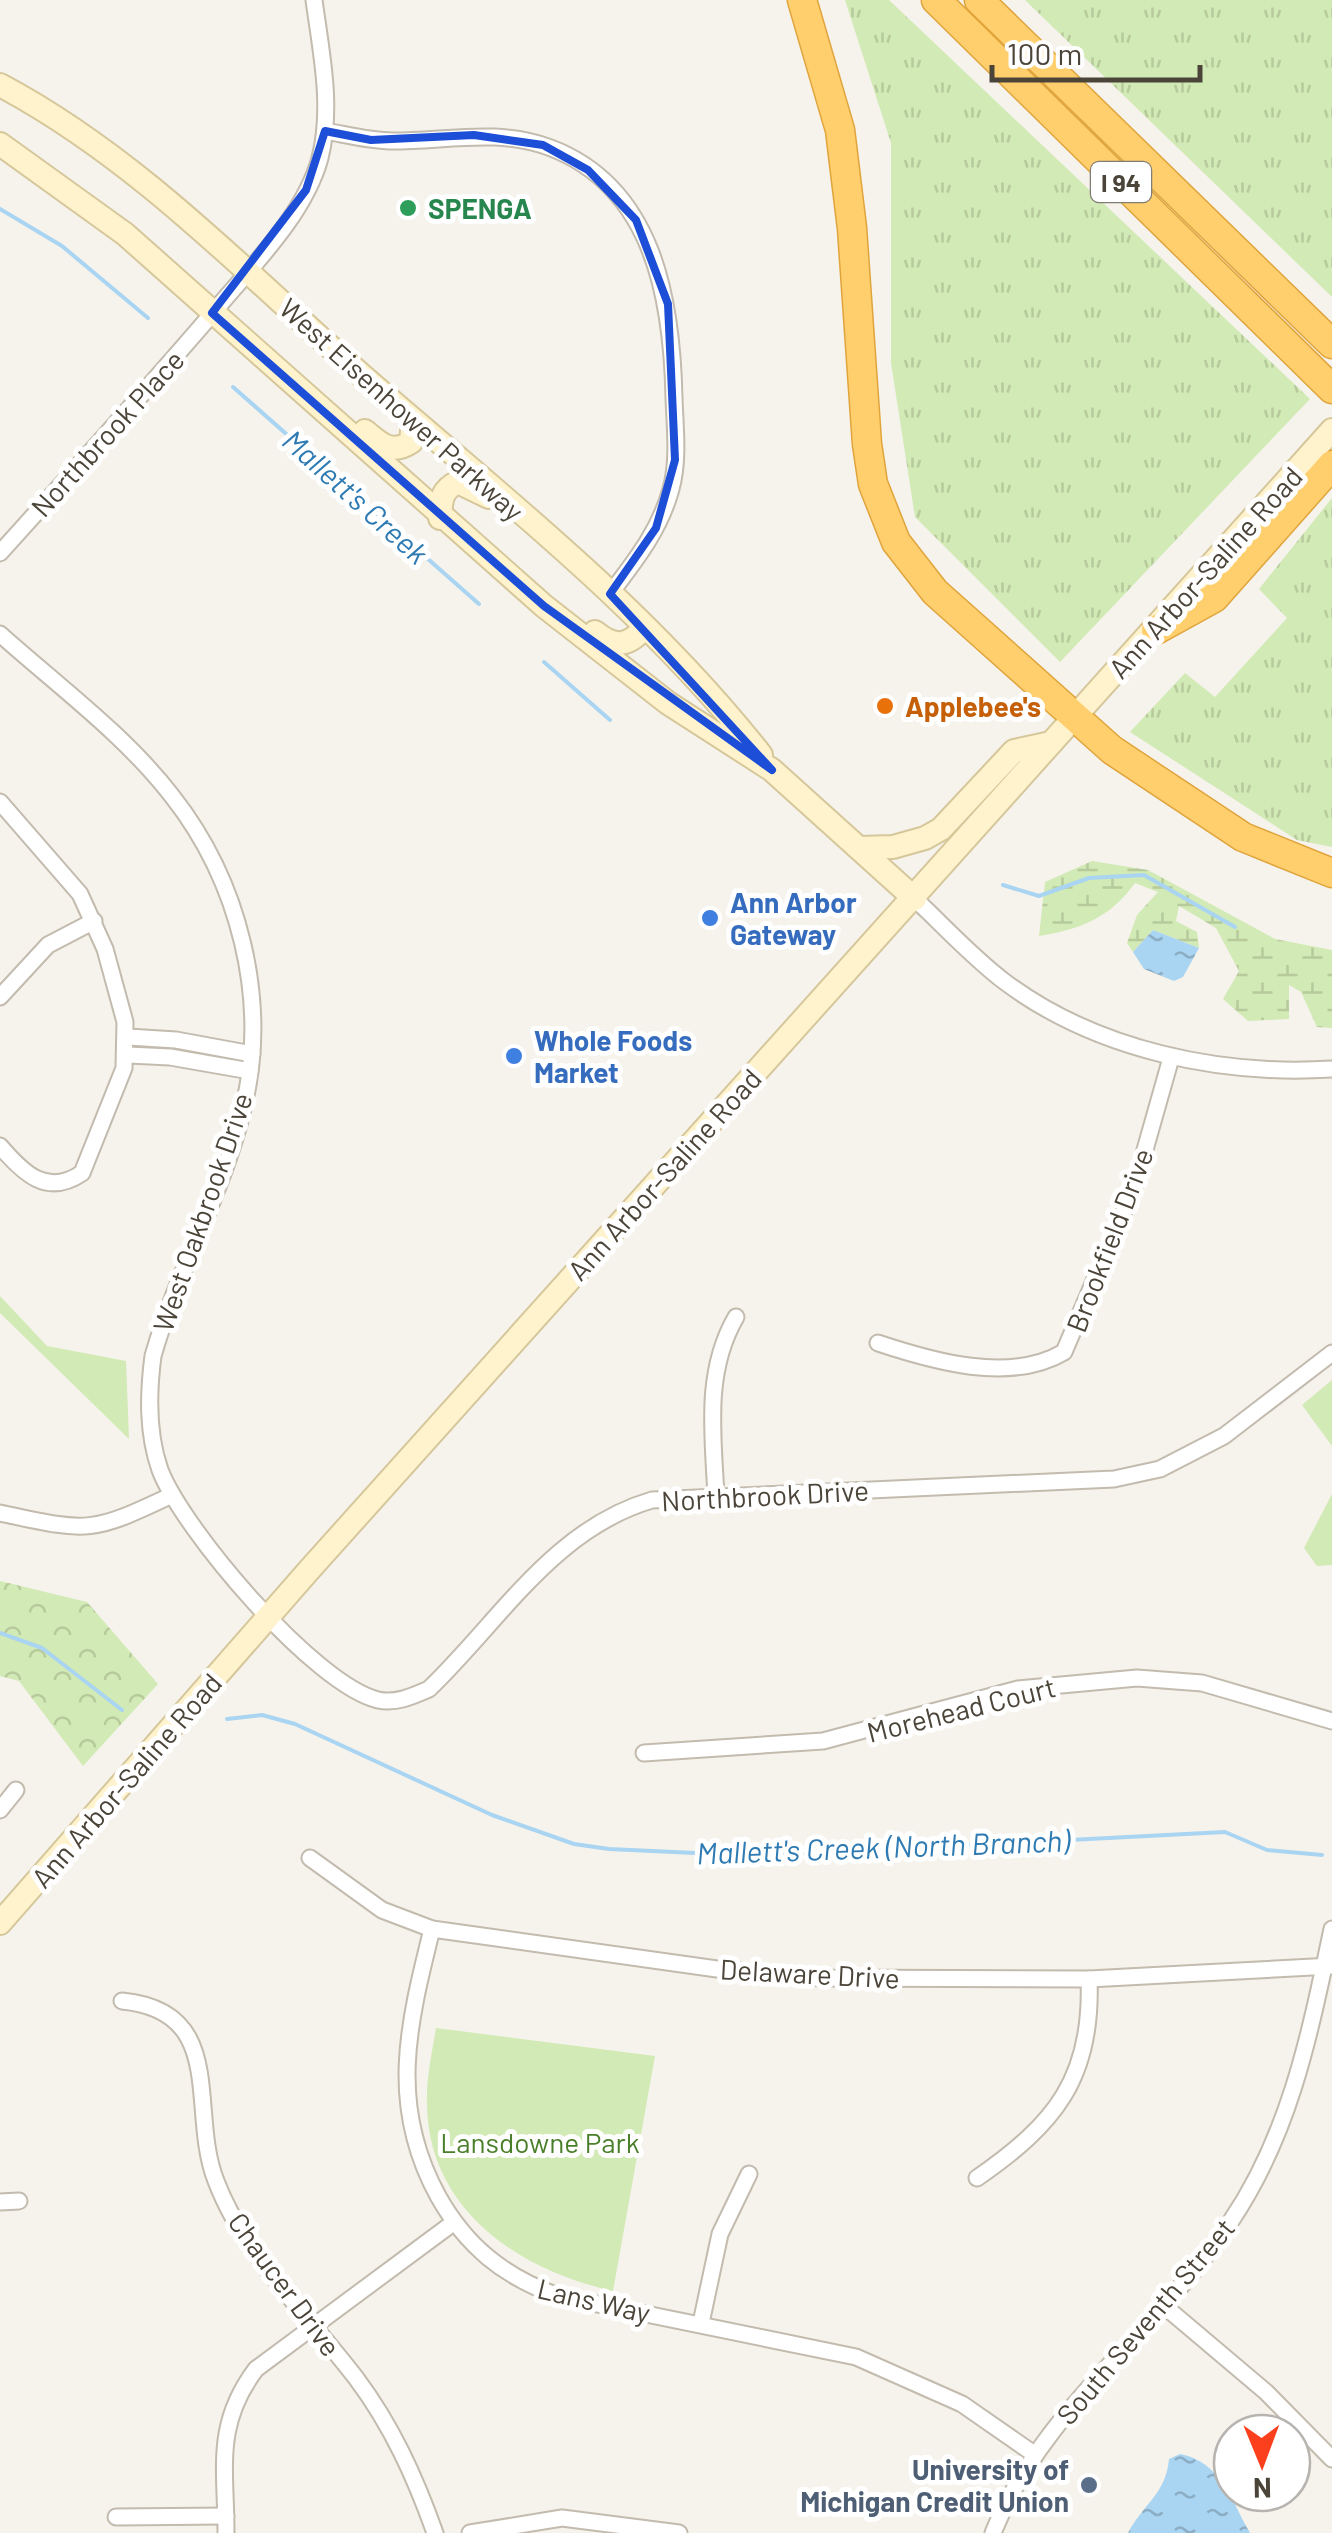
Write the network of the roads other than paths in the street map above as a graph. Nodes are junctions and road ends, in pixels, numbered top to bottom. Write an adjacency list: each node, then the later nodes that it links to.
1 (314, 0): 7 (street, Northbrook Place)
2 (802, 0): 26 (highway)
3 (936, 0): 14 (highway, I 94)
4 (979, 0): 12 (highway, I 94)
5 (0, 85): 9 (main road, West Eisenhower Parkway)
6 (0, 105): 9 (main road)
7 (325, 131): 10 (street, Northbrook Place); 22 (street)
8 (0, 144): 11 (main road, West Eisenhower Parkway)
9 (152, 190): 10 (main road, West Eisenhower Parkway)
10 (248, 272): 11 (street, Northbrook Place); 15 (main road, West Eisenhower Parkway)
11 (212, 313): 13 (main road, West Eisenhower Parkway); 20 (street, Northbrook Place)
12 (1332, 344)
13 (275, 364): 15 (main road); 18 (main road, West Eisenhower Parkway)
14 (1332, 389)
15 (413, 420): 21 (main road, West Eisenhower Parkway)
16 (1332, 430): 17 (main road, Ann Arbor-Saline Road)
17 (1323, 457): 24 (highway)
18 (440, 518): 19 (main road, West Eisenhower Parkway); 21 (main road)
19 (477, 545): 23 (main road); 28 (main road, West Eisenhower Parkway)
20 (0, 553)
21 (581, 568): 22 (main road, West Eisenhower Parkway)
22 (610, 594): 23 (main road, West Eisenhower Parkway)
23 (644, 628): 28 (main road, West Eisenhower Parkway)
24 (1156, 630): 26 (main road, Ann Arbor-Saline Road)
25 (0, 634): 38 (street, West Oakbrook Drive)
26 (1074, 719): 27 (main road, Ann Arbor-Saline Road); 31 (highway)
27 (1051, 743): 30 (main road); 32 (main road, Ann Arbor-Saline Road)
28 (772, 770): 30 (main road, West Eisenhower Parkway)
29 (0, 802): 33 (street)
30 (859, 848): 32 (main road, West Eisenhower Parkway)
31 (1332, 873)
32 (916, 899): 37 (street); 47 (main road, Ann Arbor-Saline Road)
33 (94, 921): 34 (street); 35 (street)
34 (0, 997)
35 (128, 1038): 36 (street); 38 (street)
36 (128, 1055): 38 (street); 40 (street)
37 (1172, 1058): 39 (street); 42 (street, Brookfield Drive)
38 (251, 1063): 44 (street, West Oakbrook Drive)
39 (1332, 1069)
40 (0, 1146)
41 (736, 1316): 45 (street)
42 (878, 1343)
43 (1332, 1353): 45 (street, Northbrook Drive)
44 (172, 1495): 46 (street); 47 (street, West Oakbrook Drive)
45 (716, 1496): 47 (street, Northbrook Drive)
46 (0, 1513)
47 (269, 1615): 53 (main road, Ann Arbor-Saline Road)
48 (1332, 1721): 49 (street, Morehead Court)
49 (644, 1753)
50 (16, 1790): 51 (street)
51 (0, 1810)
52 (310, 1858): 54 (street, Delaware Drive)
53 (0, 1923)
54 (432, 1930): 57 (street, Delaware Drive); 63 (street, Lans Way)
55 (1332, 1930): 56 (street, South Seventh Street)
56 (1328, 1966): 57 (street, Delaware Drive); 64 (street, South Seventh Street)
57 (1089, 1979): 60 (street)
58 (122, 2000): 66 (street, Chaucer Drive)
59 (749, 2174): 65 (street)
60 (978, 2178)
61 (0, 2202): 62 (street)
62 (19, 2202)
63 (453, 2223): 65 (street, Lans Way); 66 (street)
64 (1163, 2305): 67 (street, South Seventh Street); 68 (street)
65 (701, 2323): 67 (street, Lans Way)
66 (314, 2327): 69 (street); 72 (street, Chaucer Drive)
67 (1034, 2454): 75 (street, South Seventh Street)
68 (1332, 2459)
69 (226, 2516): 70 (street); 71 (street)
70 (116, 2517)
71 (226, 2533)
72 (434, 2533)
73 (470, 2533): 74 (street)
74 (679, 2533)
75 (994, 2533)

